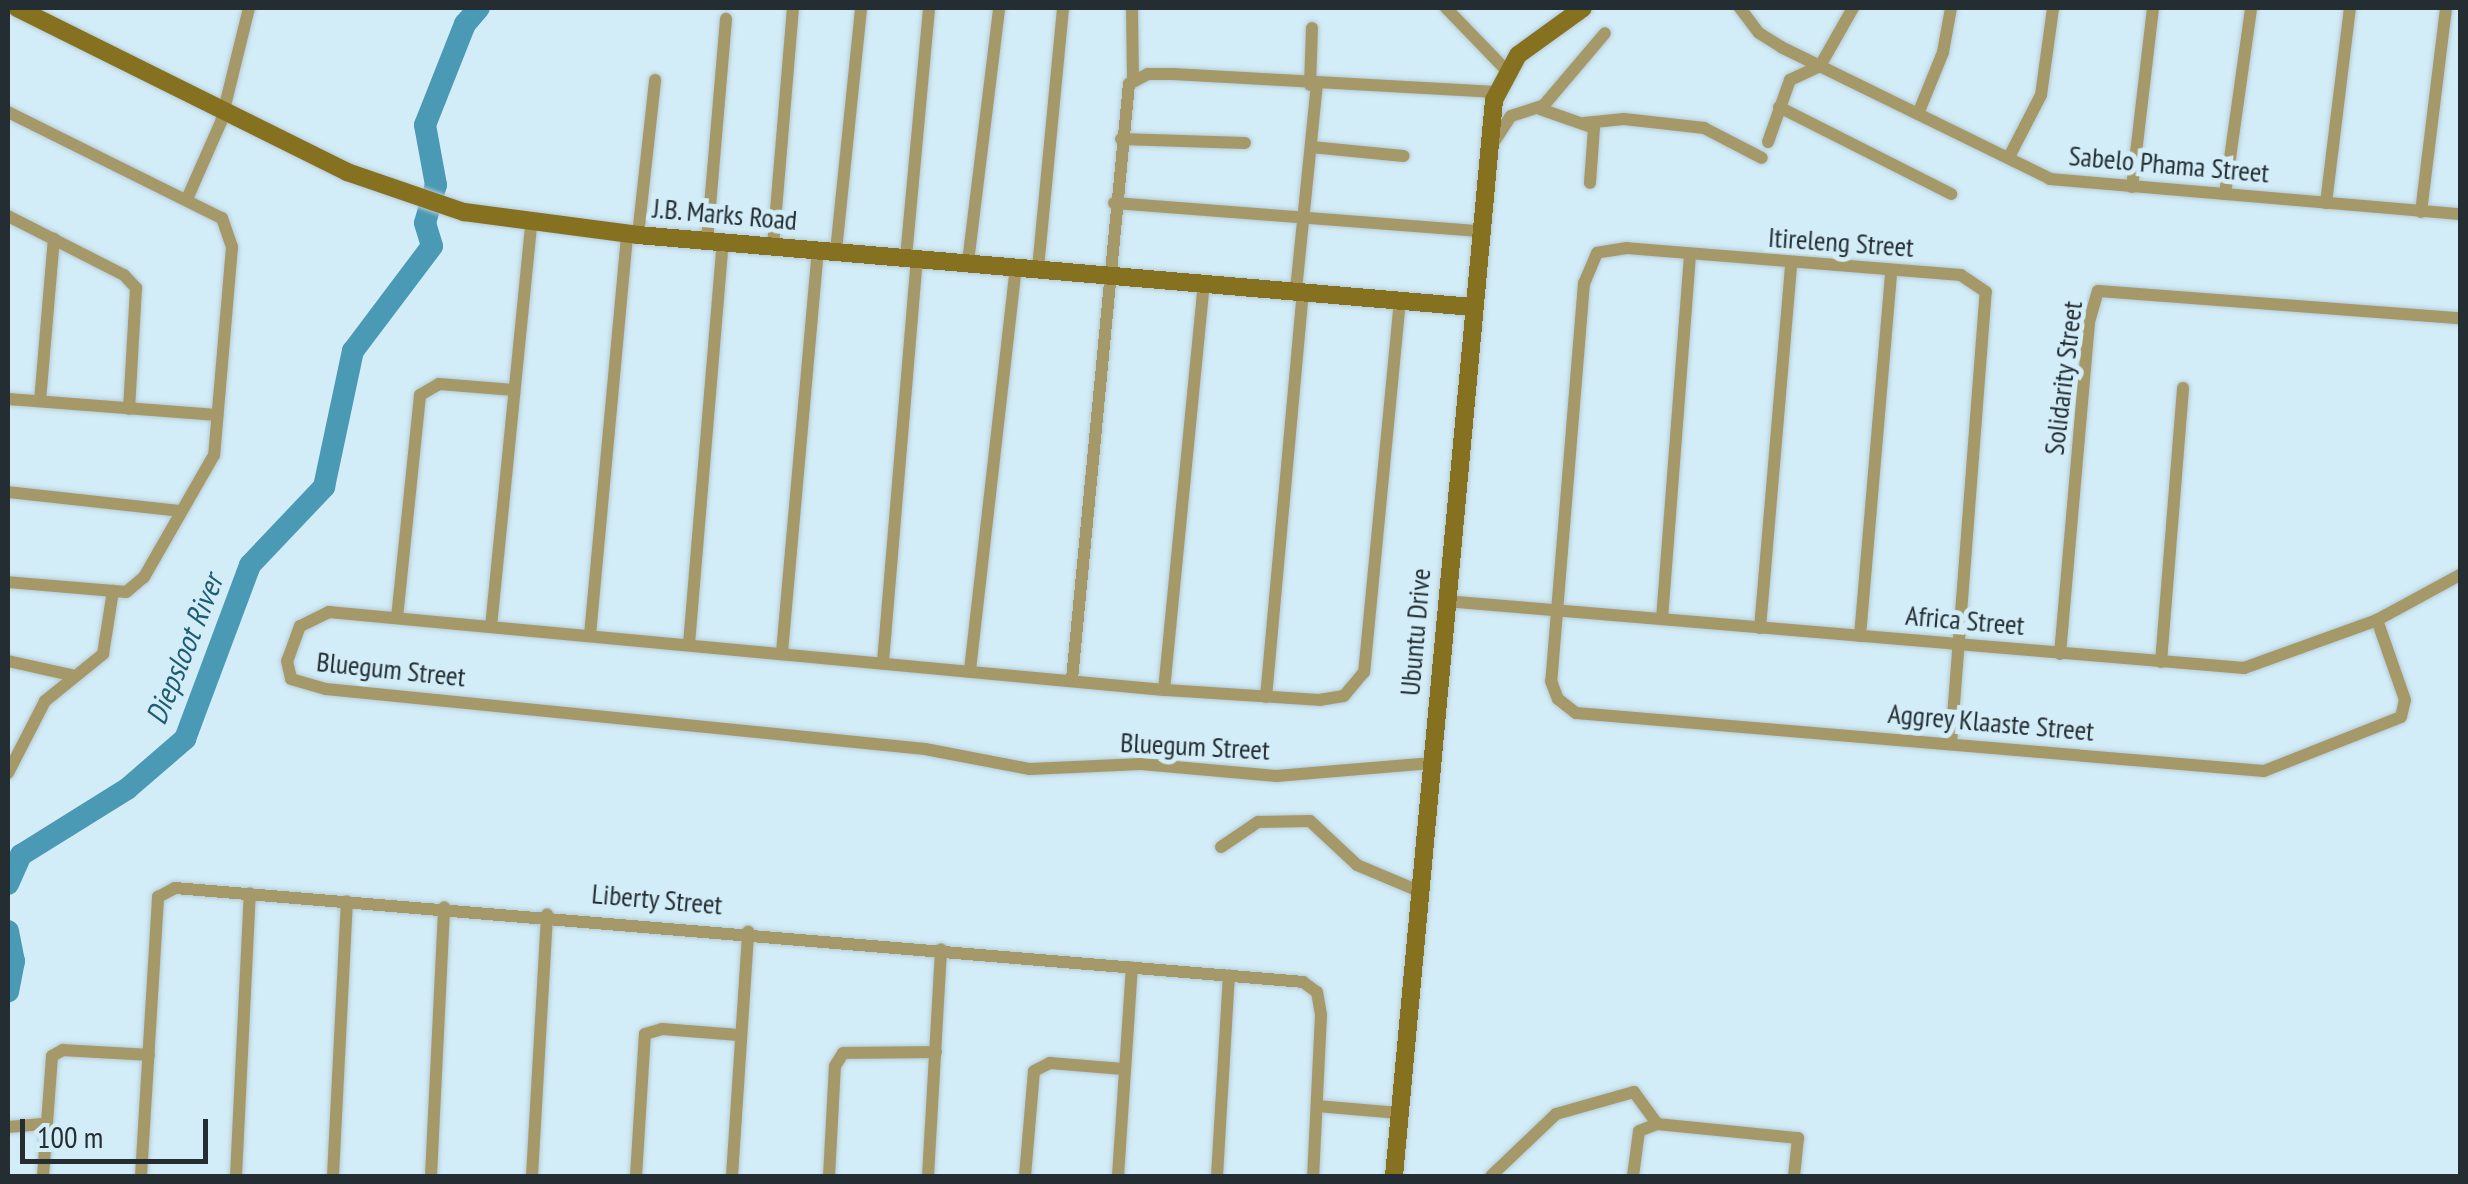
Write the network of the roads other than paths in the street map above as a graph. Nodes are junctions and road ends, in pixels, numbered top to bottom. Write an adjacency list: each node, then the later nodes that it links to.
1 (18, 8): 31 (street, J.B. Marks Road)
2 (248, 8): 31 (street)
3 (794, 8): 58 (street)
4 (861, 8): 59 (street)
5 (929, 8): 61 (street)
6 (998, 8): 62 (street)
7 (1062, 8): 65 (street)
8 (1132, 8): 25 (street)
9 (1446, 8): 23 (street)
10 (1582, 8): 23 (street)
11 (1740, 8): 22 (street, Sabelo Phama Street)
12 (1853, 8): 22 (street)
13 (1951, 8): 32 (street)
14 (2054, 8): 40 (street)
15 (2154, 8): 43 (street)
16 (2251, 8): 45 (street)
17 (2350, 8): 48 (street)
18 (2446, 8): 49 (street)
19 (726, 19): 57 (street)
20 (1312, 28): 26 (street)
21 (1605, 33): 29 (street)
22 (1820, 66): 28 (street); 32 (street, Sabelo Phama Street)
23 (1506, 70): 27 (street)
24 (655, 80): 55 (street)
25 (1133, 80): 26 (street); 34 (street)
26 (1313, 85): 27 (street); 37 (street)
27 (1496, 92): 38 (street, Ubuntu Drive)
28 (1778, 107): 35 (street); 44 (street)
29 (1540, 109): 33 (street); 38 (street)
30 (8, 112): 46 (street)
31 (224, 112): 46 (street); 53 (street, J.B. Marks Road)
32 (1918, 114): 40 (street, Sabelo Phama Street)
33 (1584, 123): 41 (street); 42 (street)
34 (1121, 139): 36 (street); 47 (street)
35 (1768, 142)
36 (1246, 143)
37 (1310, 146): 39 (street); 52 (street)
38 (1489, 150): 54 (street, Ubuntu Drive)
39 (1404, 156)
40 (2009, 157): 43 (street, Sabelo Phama Street)
41 (1762, 158)
42 (1590, 183)
43 (2132, 186): 45 (street, Sabelo Phama Street)
44 (1951, 194)
45 (2225, 194): 48 (street, Sabelo Phama Street)
46 (187, 198): 78 (street)
47 (1114, 203): 52 (street); 67 (street)
48 (2326, 203): 49 (street, Sabelo Phama Street)
49 (2421, 212): 50 (street, Sabelo Phama Street)
50 (2460, 214)
51 (8, 216): 56 (street)
52 (1304, 216): 54 (street); 69 (street)
53 (532, 223): 55 (street, J.B. Marks Road); 74 (street)
54 (1480, 230): 71 (street, Ubuntu Drive)
55 (632, 234): 57 (street, J.B. Marks Road); 91 (street)
56 (54, 239): 76 (street); 77 (street)
57 (715, 242): 58 (street, J.B. Marks Road); 93 (street)
58 (773, 246): 59 (street, J.B. Marks Road)
59 (827, 250): 61 (street, J.B. Marks Road); 95 (street)
60 (1690, 256): 63 (street, Itireleng Street); 85 (street, Itireleng Street); 87 (street)
61 (912, 257): 62 (street, J.B. Marks Road); 98 (street)
62 (968, 262): 64 (street, J.B. Marks Road)
63 (1791, 264): 66 (street, Itireleng Street); 90 (street)
64 (1016, 266): 65 (street, J.B. Marks Road); 100 (street)
65 (1038, 268): 67 (street, J.B. Marks Road)
66 (1891, 271): 92 (street); 94 (street, Itireleng Street)
67 (1108, 274): 68 (street, J.B. Marks Road); 102 (street)
68 (1204, 281): 69 (street, J.B. Marks Road); 103 (street)
69 (1300, 290): 70 (street, J.B. Marks Road); 104 (street)
70 (1400, 300): 71 (street, J.B. Marks Road); 104 (street, Bluegum Street)
71 (1472, 306): 84 (street, Ubuntu Drive)
72 (2460, 318): 96 (street, Solidarity Street)
73 (2183, 388): 99 (street)
74 (514, 390): 86 (street); 89 (street)
75 (8, 399): 76 (street)
76 (40, 402): 77 (street)
77 (129, 409): 78 (street)
78 (217, 415): 80 (street)
79 (8, 492): 80 (street)
80 (180, 511): 83 (street)
81 (2460, 575): 88 (street, Africa Street)
82 (8, 582): 83 (street)
83 (113, 591): 101 (street)
84 (1446, 601): 85 (street, Africa Street); 106 (street, Ubuntu Drive)
85 (1560, 610): 87 (street, Africa Street); 105 (street, Aggrey Klaaste Street)
86 (397, 618): 89 (street, Bluegum Street); 106 (street, Bluegum Street)
87 (1662, 620): 90 (street, Africa Street)
88 (2377, 620): 99 (street, Africa Street); 105 (street, Aggrey Klaaste Street)
89 (491, 627): 91 (street, Bluegum Street)
90 (1760, 628): 92 (street, Africa Street)
91 (590, 636): 93 (street, Bluegum Street)
92 (1860, 636): 94 (street, Africa Street)
93 (689, 644): 95 (street, Bluegum Street)
94 (1960, 645): 96 (street, Africa Street); 105 (street, Itireleng Street)
95 (782, 652): 98 (street, Bluegum Street)
96 (2060, 654): 99 (street, Africa Street)
97 (8, 661): 101 (street)
98 (883, 662): 100 (street, Bluegum Street)
99 (2161, 662)
100 (970, 670): 102 (street, Bluegum Street)
101 (71, 675): 107 (street)
102 (1072, 680): 103 (street, Bluegum Street)
103 (1164, 690): 104 (street, Bluegum Street)
104 (1266, 696)
105 (1951, 743)
106 (1430, 763): 109 (street, Ubuntu Drive)
107 (8, 773)
108 (1221, 846): 109 (street)
109 (1419, 891): 123 (street, Ubuntu Drive)
110 (250, 894): 111 (street, Liberty Street); 120 (street, Liberty Street); 129 (street)
111 (347, 901): 112 (street, Liberty Street); 130 (street)
112 (444, 907): 113 (street, Liberty Street); 131 (street)
113 (547, 914): 114 (street, Liberty Street); 132 (street)
114 (748, 932): 115 (street, Liberty Street); 118 (street)
115 (941, 949): 116 (street, Liberty Street); 119 (street)
116 (1132, 967): 117 (street, Liberty Street); 121 (street)
117 (1229, 976): 122 (street, Liberty Street); 139 (street)
118 (739, 1035): 133 (street); 134 (street)
119 (936, 1052): 135 (street); 136 (street)
120 (148, 1055): 124 (street); 128 (street, Liberty Street)
121 (1123, 1070): 137 (street); 138 (street)
122 (1317, 1106): 123 (street); 140 (street, Liberty Street)
123 (1399, 1112): 141 (street, Ubuntu Drive)
124 (46, 1124): 126 (street); 127 (street)
125 (1657, 1124): 142 (street); 143 (street); 144 (street)
126 (8, 1127)
127 (43, 1176)
128 (141, 1176)
129 (236, 1176)
130 (333, 1176)
131 (431, 1176)
132 (532, 1176)
133 (636, 1176)
134 (732, 1176)
135 (829, 1176)
136 (928, 1176)
137 (1024, 1176)
138 (1118, 1176)
139 (1217, 1176)
140 (1313, 1176)
141 (1394, 1176)
142 (1491, 1176)
143 (1633, 1176)
144 (1794, 1176)

